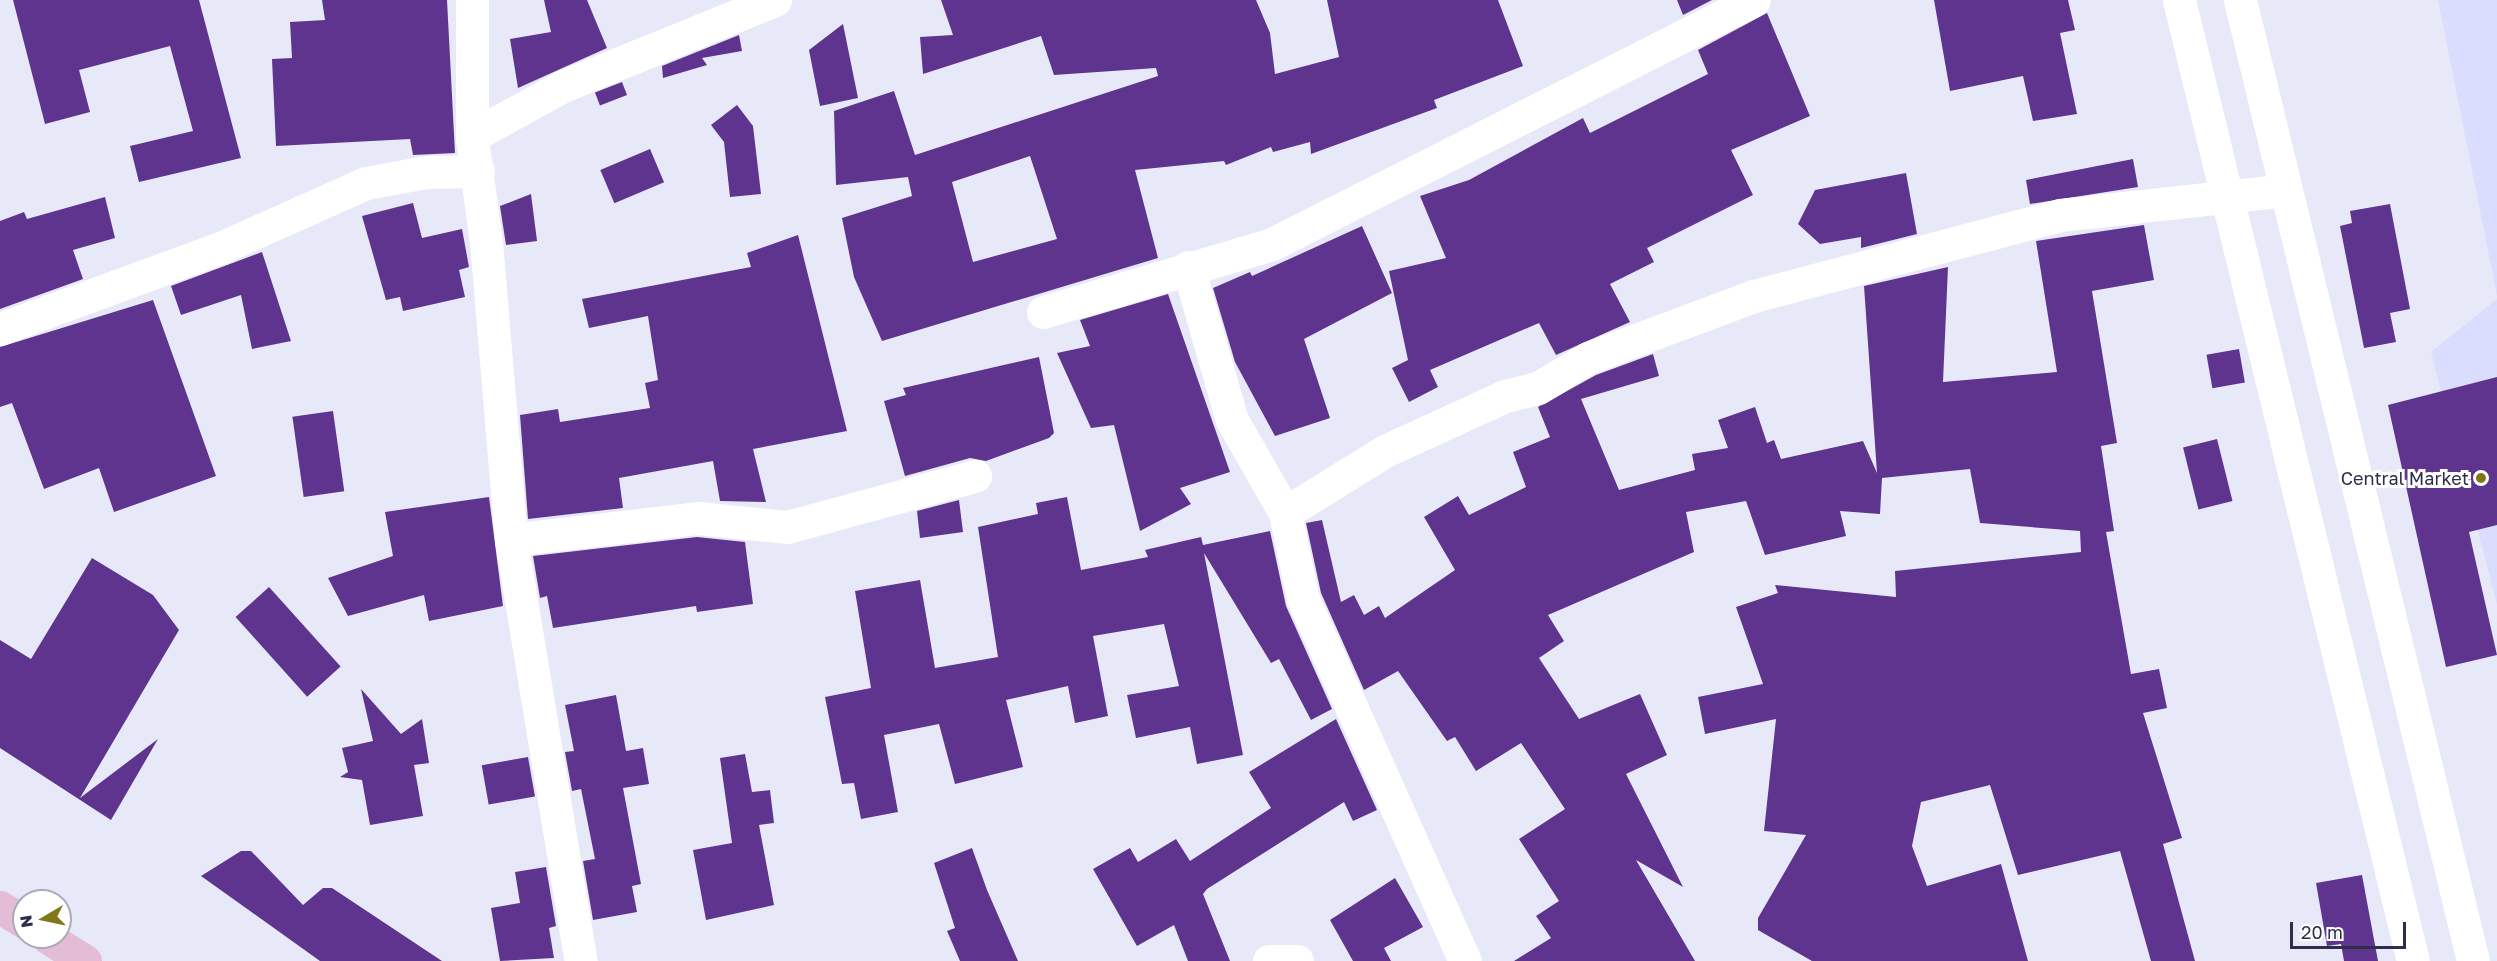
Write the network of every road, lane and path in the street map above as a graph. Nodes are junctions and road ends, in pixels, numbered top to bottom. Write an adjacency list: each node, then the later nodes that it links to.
1 (472, 0): 6 (street)
2 (775, 0): 6 (street)
3 (1754, 0): 10 (street)
4 (2180, 0): 9 (street)
5 (2240, 0): 8 (street)
6 (472, 136): 7 (street)
7 (478, 171): 12 (street); 15 (street)
8 (2286, 190): 9 (street); 23 (street)
9 (2228, 200): 14 (street); 22 (street)
10 (1188, 267): 11 (street); 14 (street)
11 (1043, 312)
12 (0, 329)
13 (975, 476): 15 (street)
14 (1285, 513): 21 (street)
15 (511, 540): 18 (street)
16 (66, 949): 17 (main road)
17 (85, 961)
18 (581, 961)
19 (1269, 961): 20 (street)
20 (1297, 961)
21 (1465, 961)
22 (2413, 961)
23 (2473, 961)

